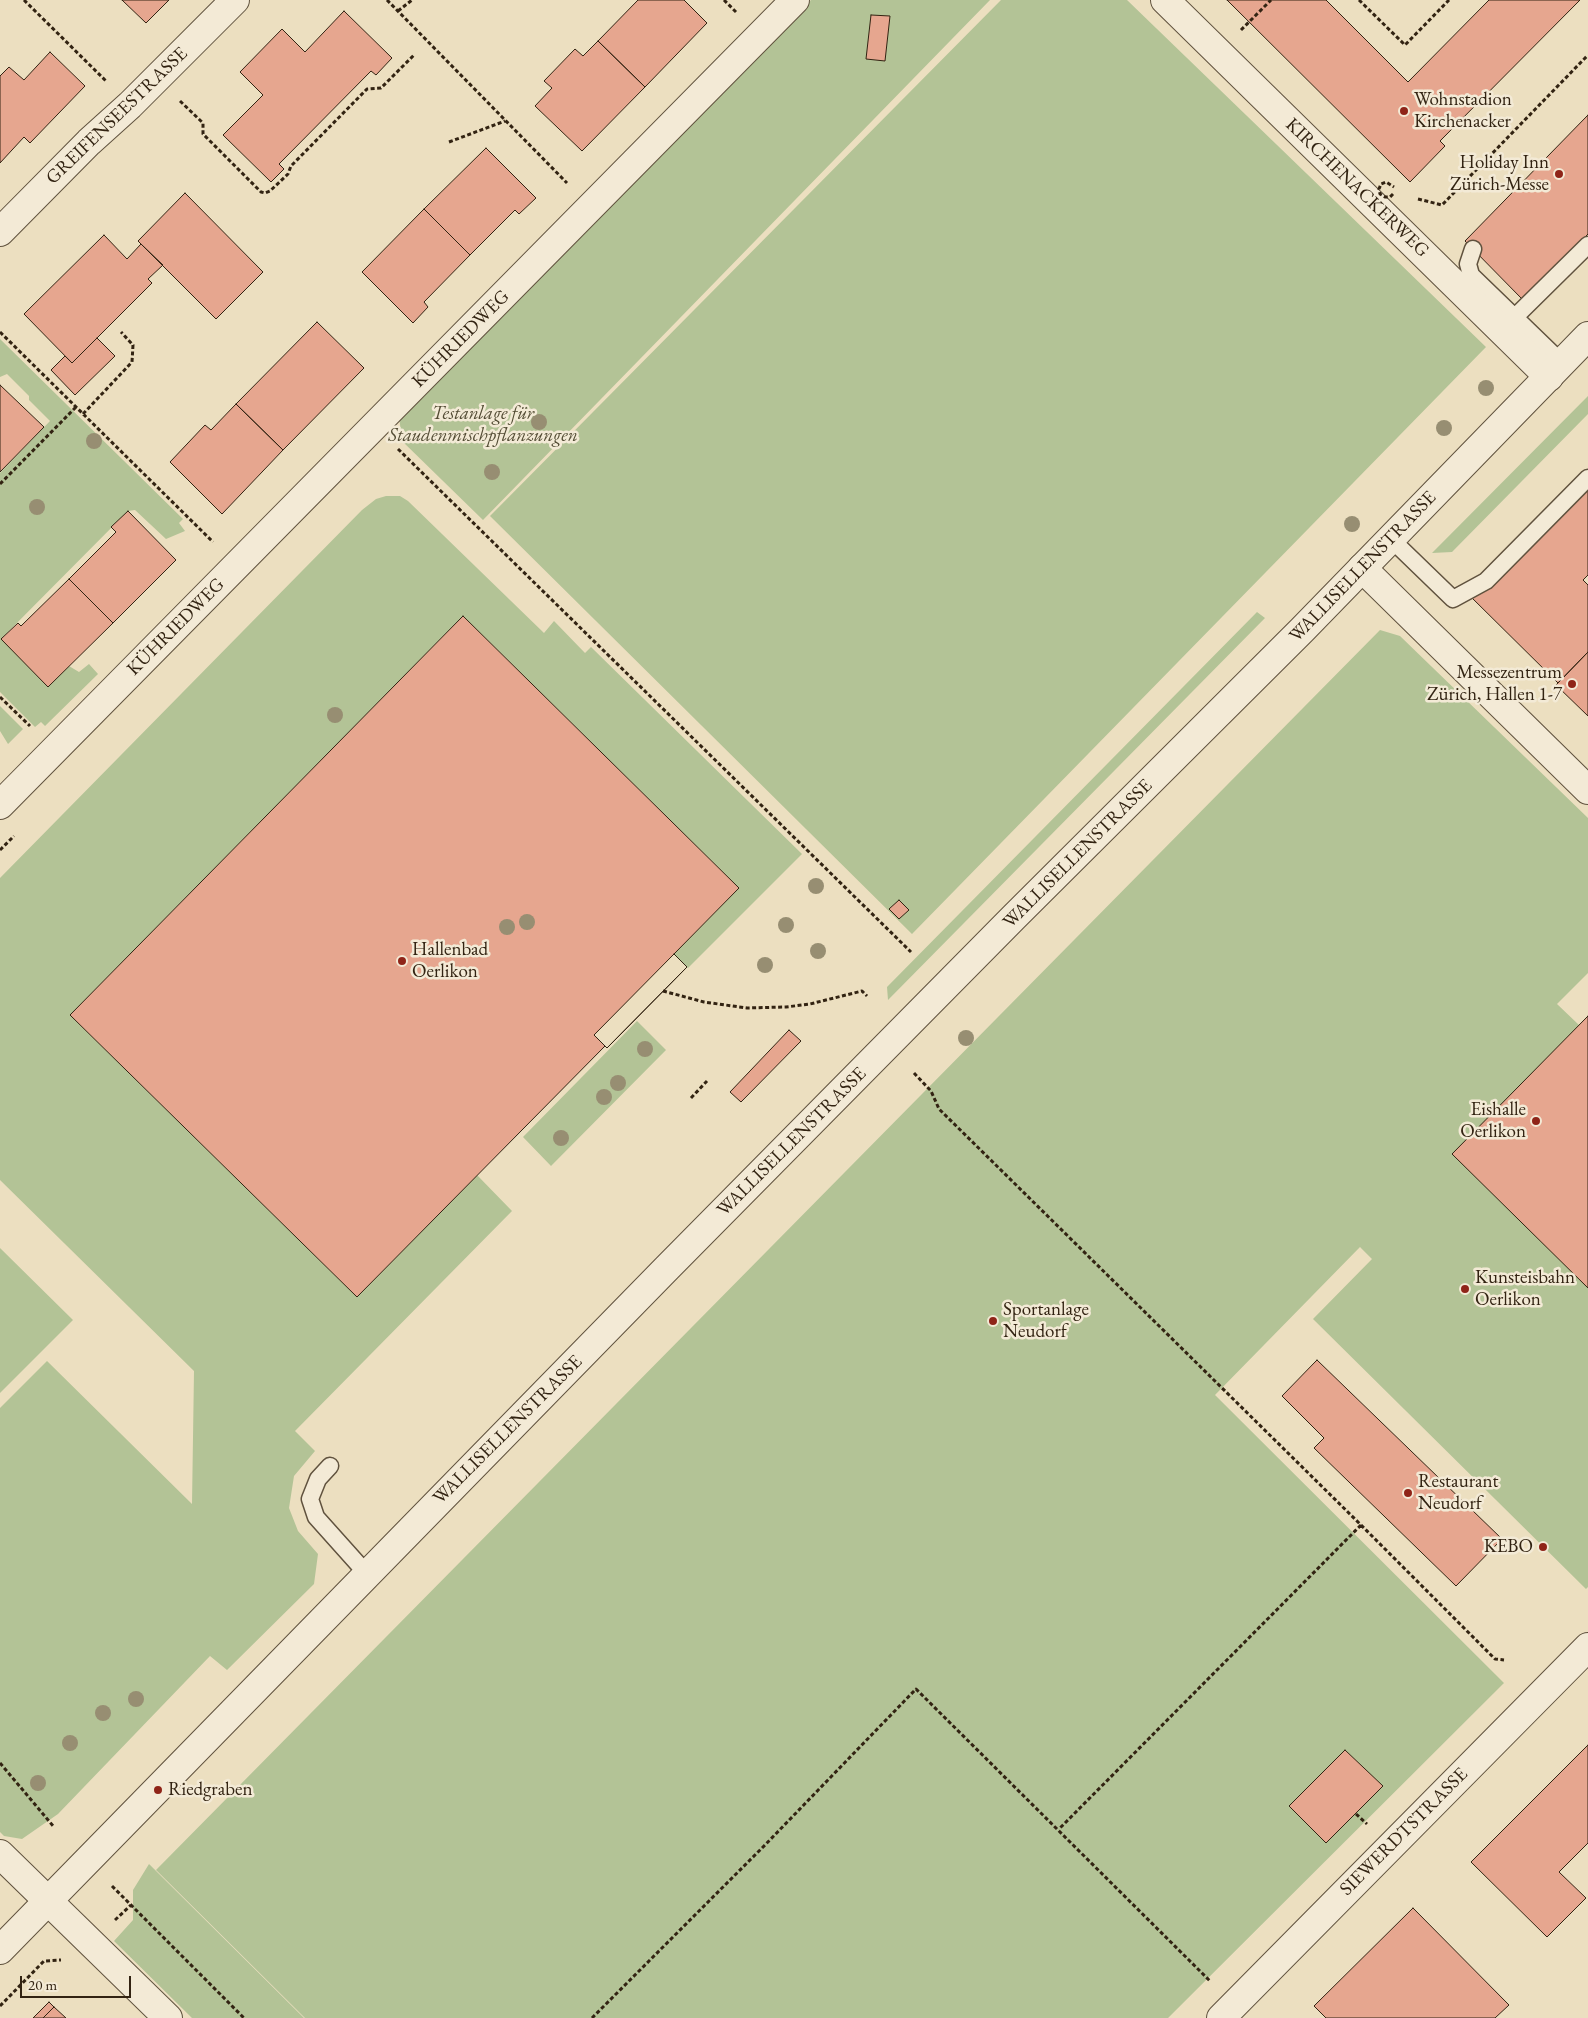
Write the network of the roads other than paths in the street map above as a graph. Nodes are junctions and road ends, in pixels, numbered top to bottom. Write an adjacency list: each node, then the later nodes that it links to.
1 (235, 0): 4 (street, GREIFENSEESTRASSE)
2 (795, 0): 14 (street, KÜHRIEDWEG)
3 (1165, 0): 9 (street, KIRCHENACKERWEG)
4 (0, 232)
5 (1588, 245): 7 (lane)
6 (1473, 249): 7 (lane)
7 (1515, 317): 9 (lane)
8 (1588, 336): 9 (street, WALLISELLENSTRASSE)
9 (1556, 370): 11 (street, WALLISELLENSTRASSE)
10 (1588, 478): 11 (lane)
11 (1391, 539): 12 (street, WALLISELLENSTRASSE)
12 (1362, 568): 13 (street); 16 (street, WALLISELLENSTRASSE)
13 (1588, 790)
14 (0, 805)
15 (330, 1466): 16 (lane)
16 (367, 1574): 19 (street, WALLISELLENSTRASSE)
17 (1588, 1647): 22 (street, SIEWERDTSTRASSE)
18 (0, 1854): 19 (street)
19 (48, 1901): 20 (street, WALLISELLENSTRASSE); 21 (street)
20 (0, 1950)
21 (168, 2018)
22 (1221, 2018)

